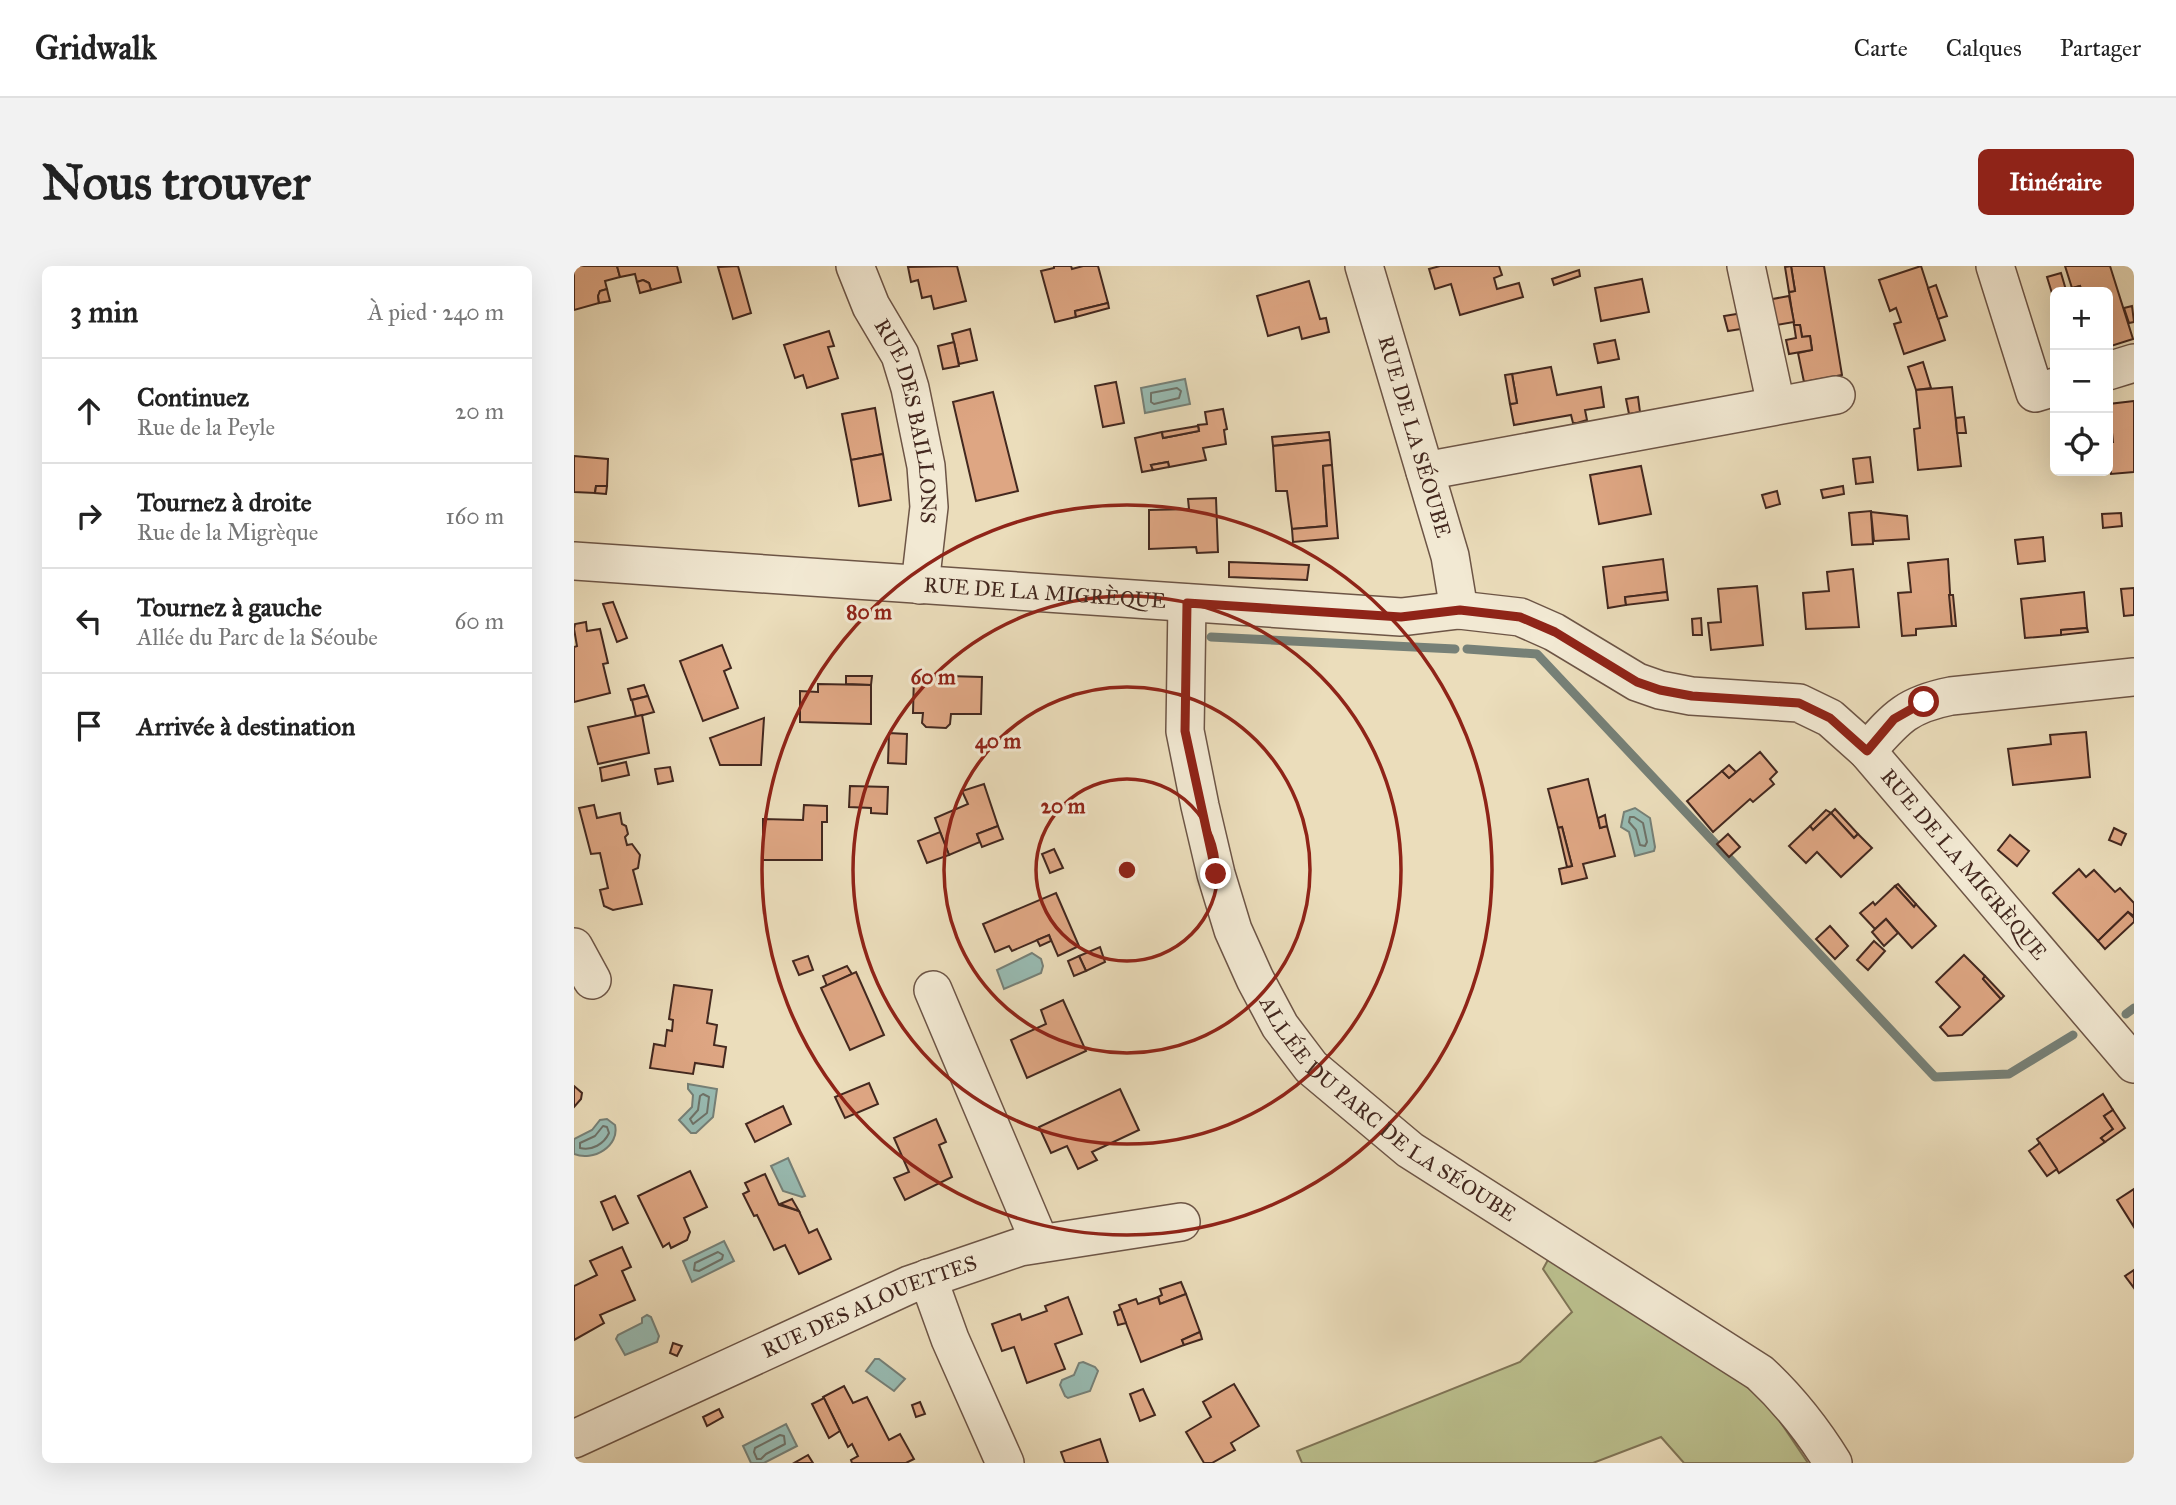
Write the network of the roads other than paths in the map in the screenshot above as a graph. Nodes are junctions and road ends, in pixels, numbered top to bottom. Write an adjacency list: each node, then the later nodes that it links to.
1 (855, 266): 12 (street, RUE DES BAILLONS)
2 (1364, 266): 10 (street, RUE DE LA SÉOUBE)
3 (1746, 266): 9 (street)
4 (1995, 266): 7 (street)
5 (2134, 363): 6 (street)
6 (2113, 369)
7 (2050, 388)
8 (1836, 395): 9 (street)
9 (1776, 405): 10 (street)
10 (1425, 471): 14 (street, RUE DE LA SÉOUBE)
11 (574, 561): 12 (street, RUE DE LA MIGRÈQUE)
12 (920, 585): 13 (street, RUE DE LA MIGRÈQUE)
13 (1187, 603): 14 (street, RUE DE LA MIGRÈQUE); 26 (street, ALLÉE DU PARC DE LA SÉOUBE)
14 (1460, 610): 16 (street, RUE DE LA MIGRÈQUE)
15 (2134, 677): 16 (street)
16 (1867, 751): 20 (street, RUE DE LA MIGRÈQUE)
17 (574, 947): 18 (street)
18 (592, 980)
19 (933, 990): 22 (street)
20 (2134, 1064)
21 (1181, 1222): 22 (street, RUE DES ALOUETTES)
22 (1040, 1243): 23 (street, RUE DES ALOUETTES)
23 (928, 1278): 24 (street, RUE DES ALOUETTES); 25 (street)
24 (578, 1428)
25 (1005, 1463)
26 (1833, 1463)

